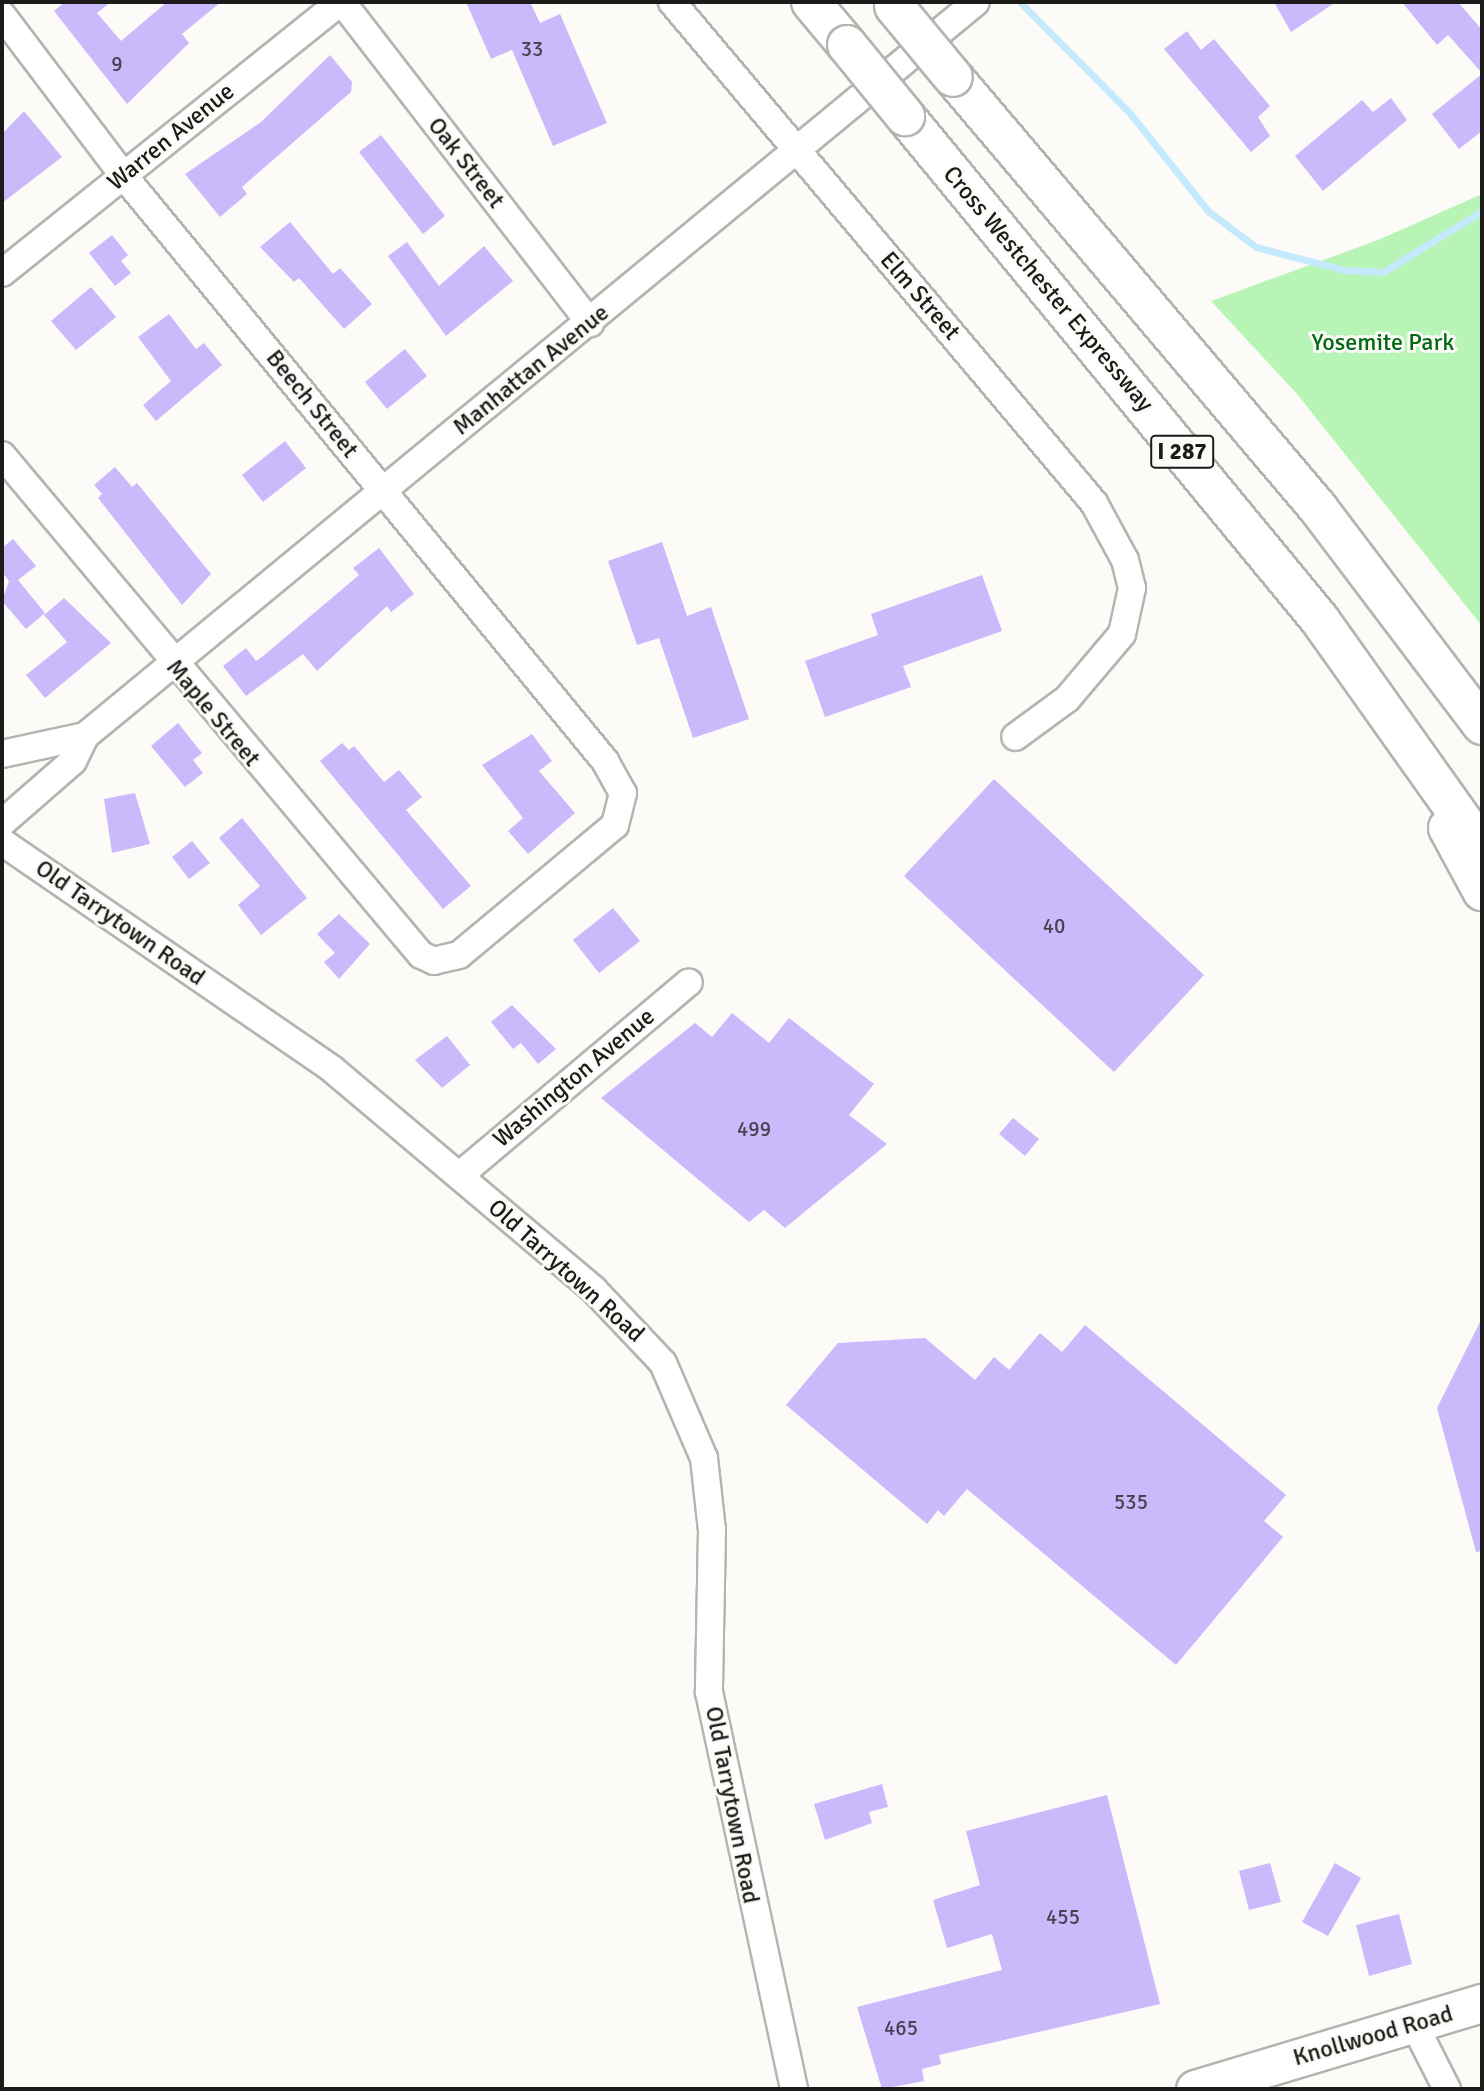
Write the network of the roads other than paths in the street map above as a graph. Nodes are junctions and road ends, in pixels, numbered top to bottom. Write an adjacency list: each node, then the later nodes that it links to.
1 (341, 2): 8 (street, Warren Avenue); 10 (street, Oak Street)
2 (672, 2): 7 (street, Elm Street)
3 (811, 2): 15 (highway, Cross Westchester Expressway / I 287, bridge)
4 (976, 2): 7 (street, Manhattan Avenue)
5 (892, 4): 13 (highway, I 287, bridge)
6 (2, 15): 8 (street, Beech Street)
7 (798, 150): 10 (street, Manhattan Avenue); 19 (street, Elm Street)
8 (123, 175): 9 (street, Warren Avenue); 12 (street, Beech Street)
9 (2, 273)
10 (590, 323): 12 (street, Manhattan Avenue)
11 (2, 455): 14 (street, Maple Street)
12 (382, 490): 14 (street, Manhattan Avenue); 25 (street, Beech Street)
13 (1427, 647): 16 (highway); 17 (highway, I 287)
14 (173, 665): 18 (street, Manhattan Avenue); 25 (street, Maple Street)
15 (1372, 688): 23 (highway, Cross Westchester Expressway / I 287); 24 (highway)
16 (1482, 707)
17 (1482, 725)
18 (85, 736): 20 (street, Manhattan Avenue); 21 (street, Manhattan Avenue)
19 (1015, 737)
20 (2, 754)
21 (2, 822)
22 (2, 842): 27 (street, Old Tarrytown Road)
23 (1482, 848)
24 (1482, 891)
25 (434, 961)
26 (689, 982): 27 (street, Washington Avenue)
27 (460, 1175): 31 (street, Old Tarrytown Road)
28 (1482, 2003): 29 (main road, Knollwood Road)
29 (1414, 2024): 30 (main road, Knollwood Road); 33 (street)
30 (1258, 2079): 32 (main road, Knollwood Road)
31 (794, 2089)
32 (1195, 2089)
33 (1447, 2089)

